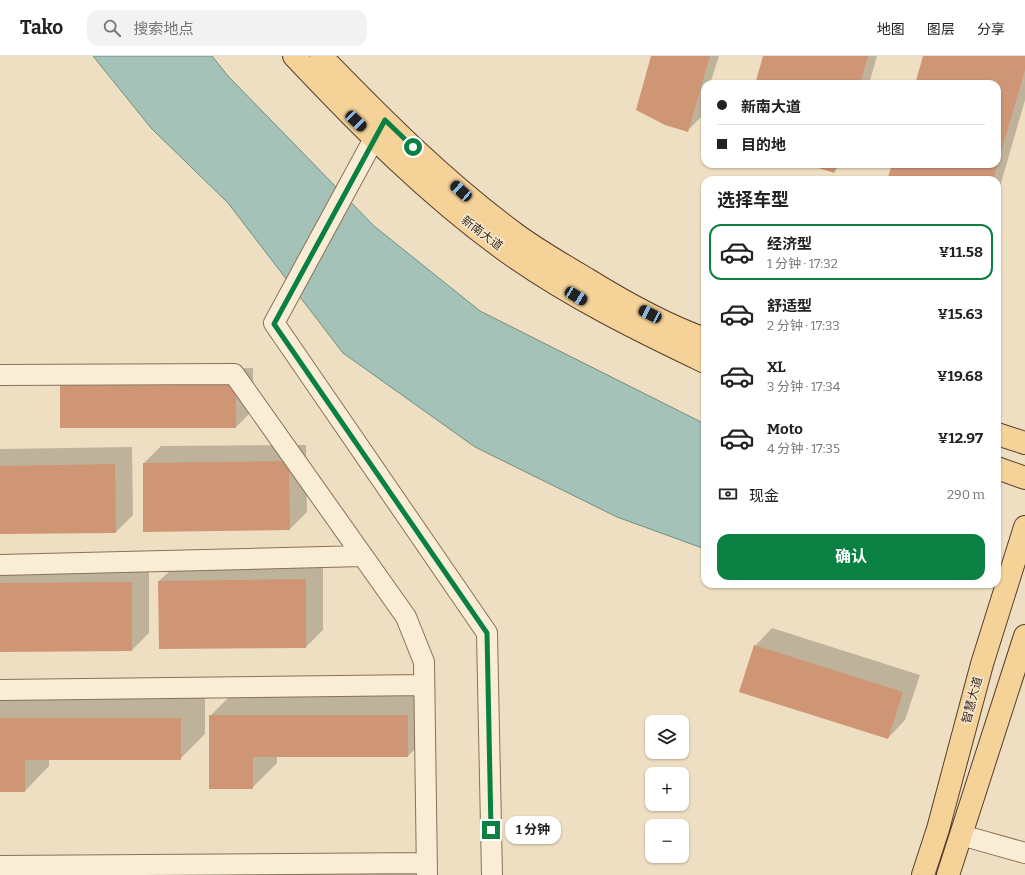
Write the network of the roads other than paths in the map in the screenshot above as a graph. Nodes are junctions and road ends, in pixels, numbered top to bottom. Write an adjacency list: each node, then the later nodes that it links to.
1 (294, 56): 4 (main road, 新南大道)
2 (321, 56): 3 (main road, 新南大道)
3 (385, 120): 4 (street); 5 (main road, 新南大道)
4 (374, 139): 6 (main road, 新南大道); 22 (street)
5 (701, 337)
6 (701, 360)
7 (0, 375): 13 (street)
8 (1001, 435): 9 (main road)
9 (1025, 444)
10 (1001, 469): 11 (main road)
11 (1025, 478)
12 (1025, 527): 23 (main road, 智慧大道)
13 (363, 556): 14 (street); 16 (street)
14 (0, 565)
15 (1025, 636): 18 (main road)
16 (424, 685): 17 (street); 21 (street)
17 (0, 690)
18 (961, 835): 19 (street); 24 (main road)
19 (1025, 853)
20 (0, 866): 21 (street)
21 (427, 869)
22 (492, 875)
23 (923, 875)
24 (948, 875)

